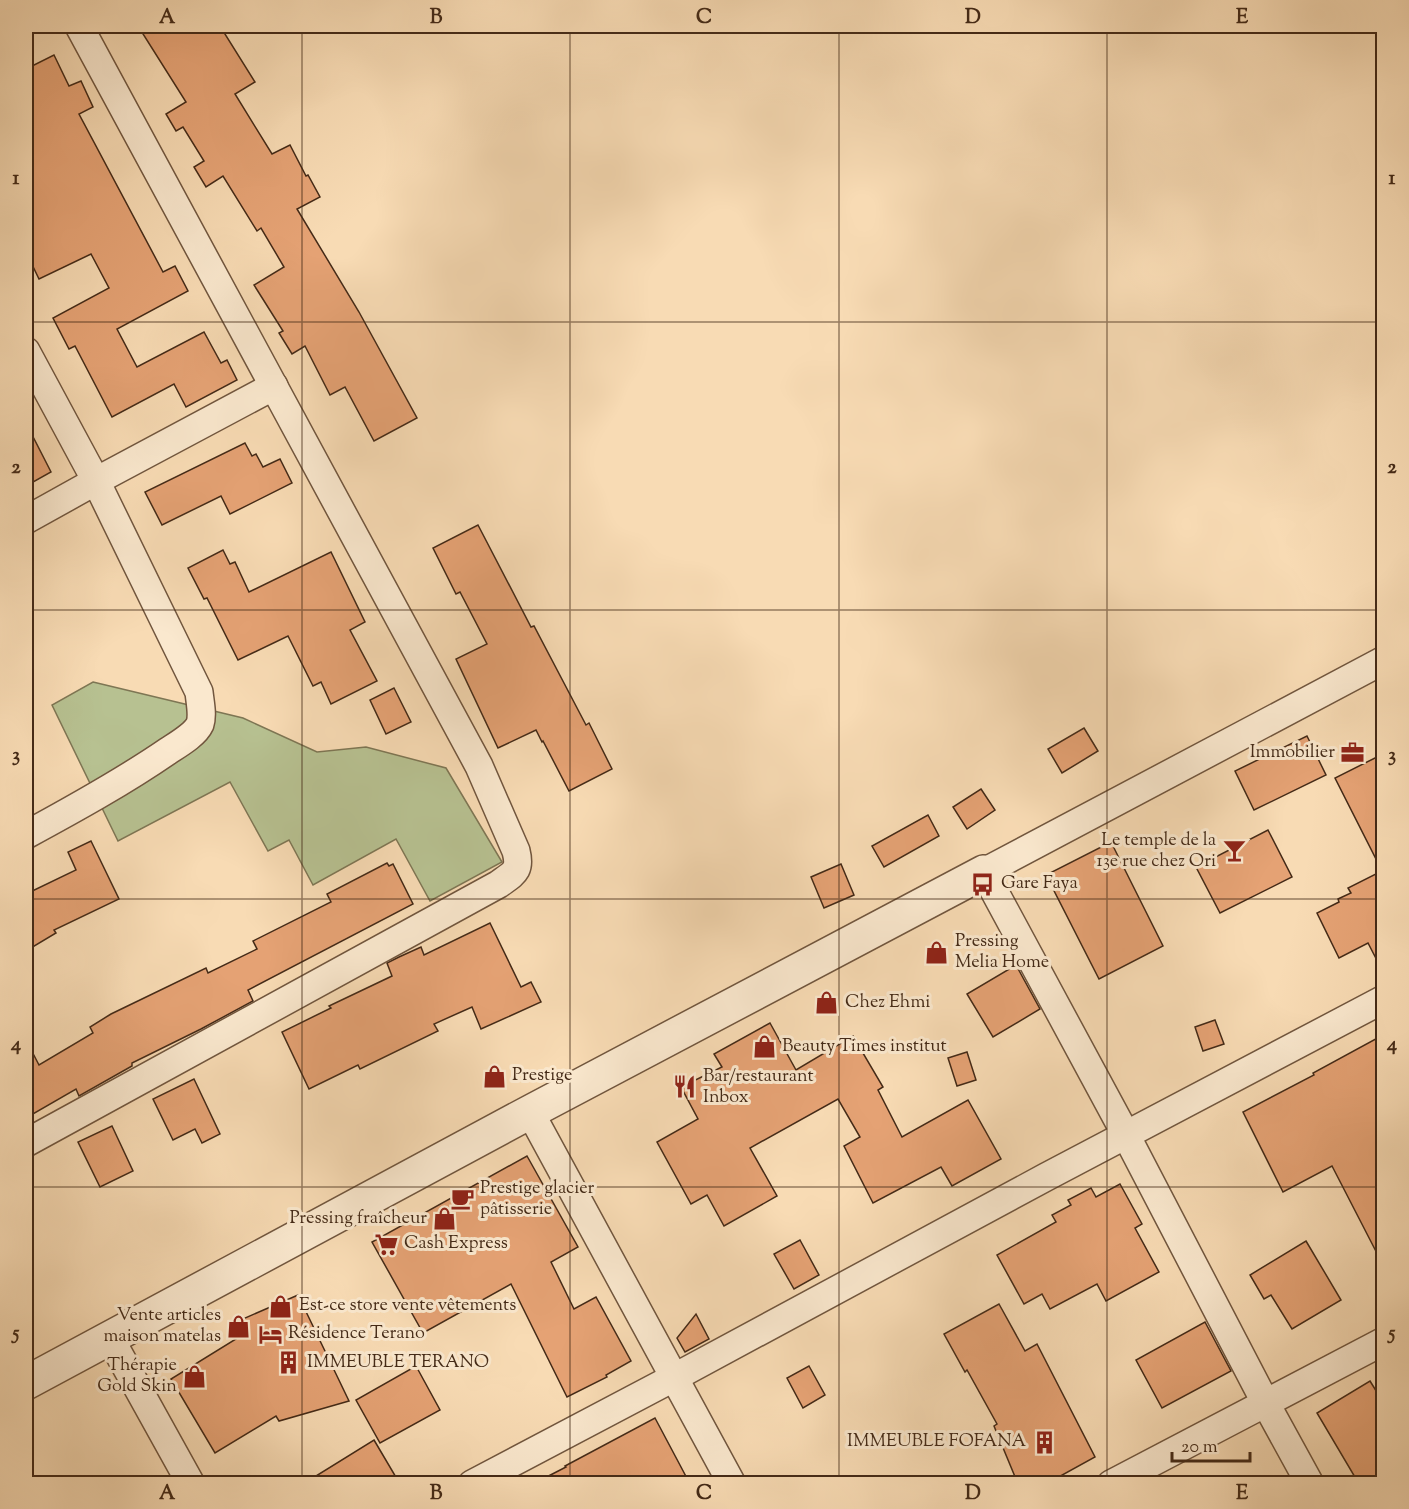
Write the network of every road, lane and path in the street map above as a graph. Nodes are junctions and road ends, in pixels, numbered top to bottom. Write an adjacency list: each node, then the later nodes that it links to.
1 (79, 26): 3 (street)
2 (26, 351): 4 (street)
3 (274, 386): 4 (street); 12 (street)
4 (96, 481): 5 (street); 7 (street)
5 (26, 520)
6 (1383, 660): 8 (street)
7 (26, 835)
8 (984, 872): 10 (street); 11 (street)
9 (1383, 999): 11 (street)
10 (530, 1112): 13 (street); 15 (street)
11 (1126, 1135): 15 (street); 17 (street)
12 (26, 1143)
13 (110, 1338): 16 (street); 18 (street)
14 (1383, 1341): 17 (street)
15 (675, 1377): 19 (street); 20 (street)
16 (26, 1383)
17 (1265, 1402): 21 (street); 22 (street)
18 (191, 1484)
19 (472, 1484)
20 (732, 1484)
21 (1111, 1484)
22 (1310, 1484)

